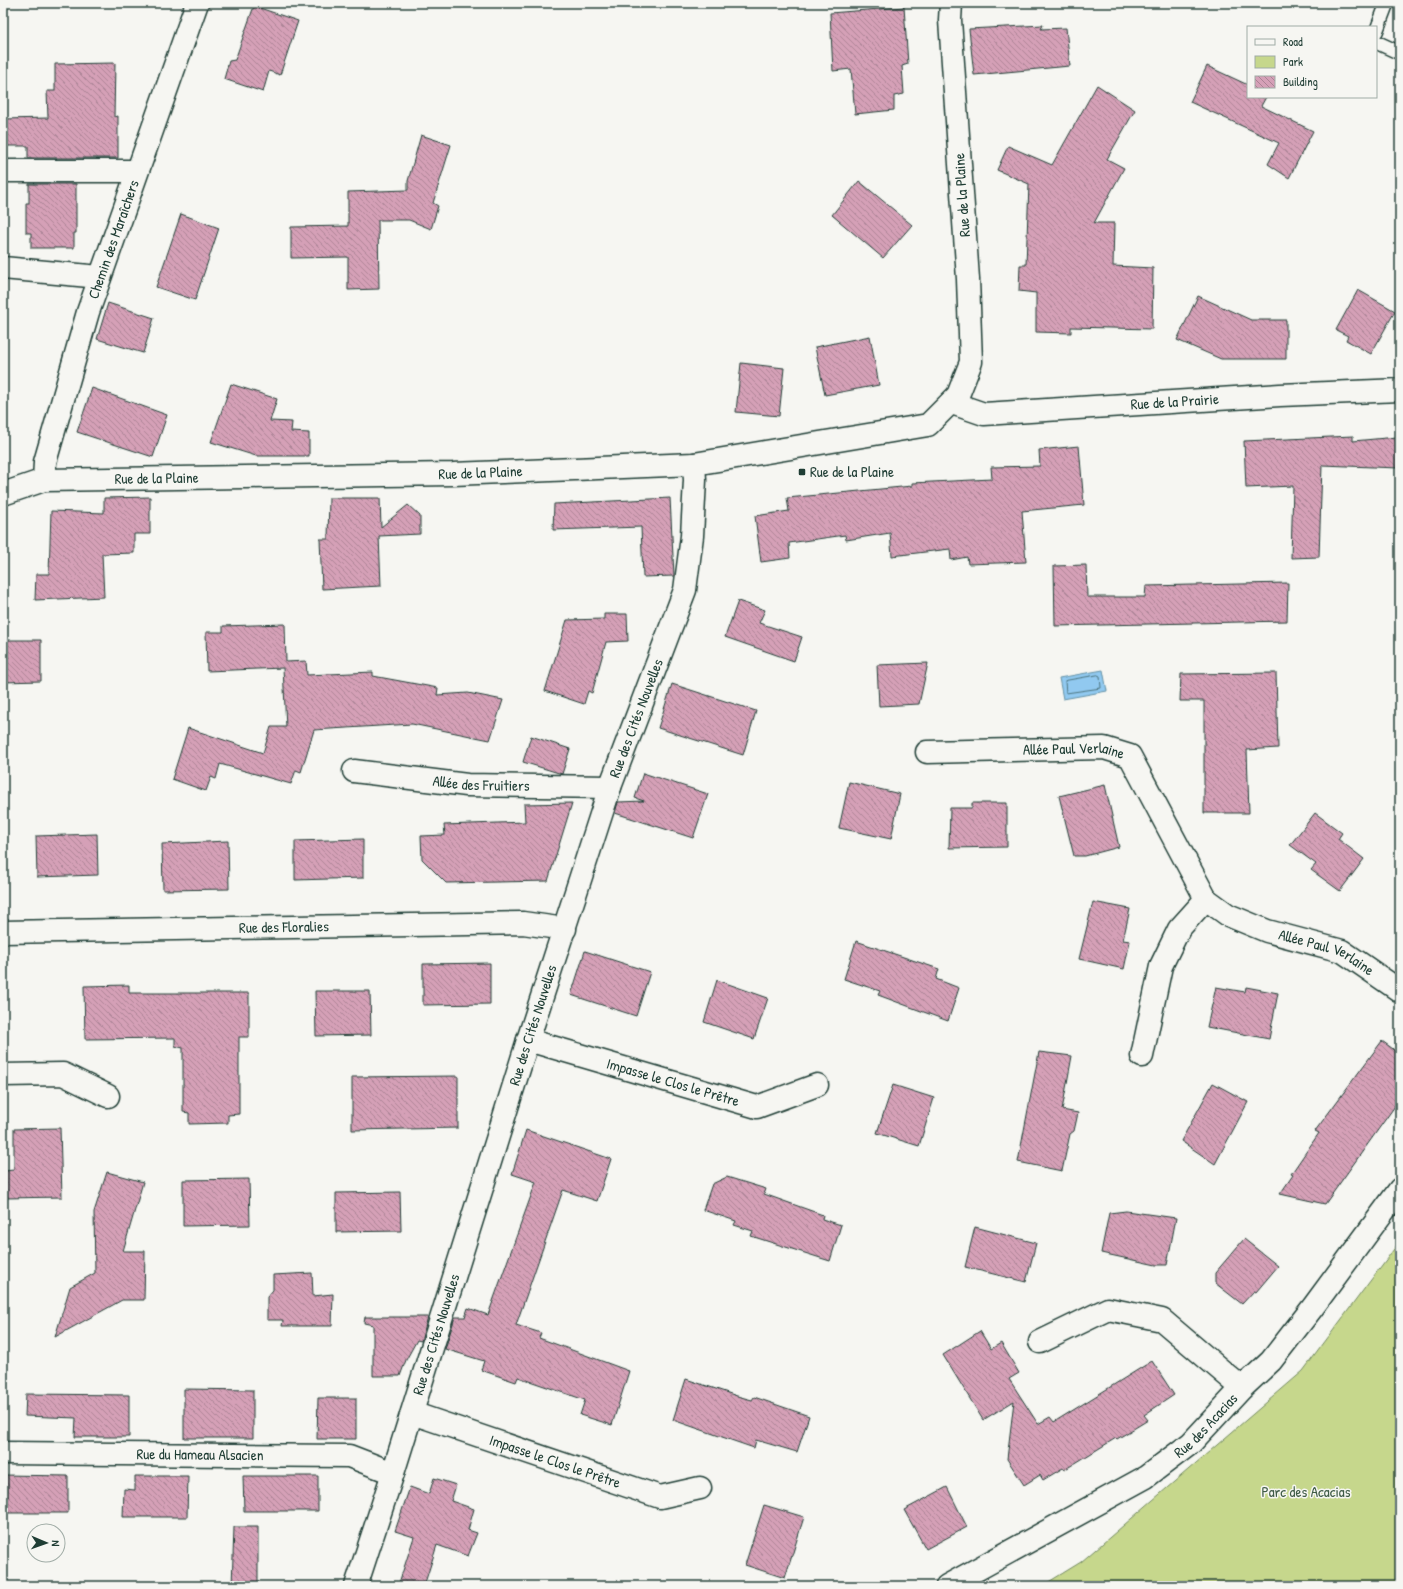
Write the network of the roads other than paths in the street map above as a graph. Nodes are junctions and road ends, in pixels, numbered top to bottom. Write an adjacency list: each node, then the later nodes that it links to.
1 (198, 3): 8 (street, Chemin des Maraîchers)
2 (951, 3): 12 (street, Rue de la Plaine)
3 (1387, 3): 4 (lane)
4 (1377, 29)
5 (1377, 42): 6 (lane)
6 (1400, 53)
7 (3, 171): 8 (street)
8 (137, 171): 10 (street, Chemin des Maraîchers)
9 (3, 268): 10 (street)
10 (100, 277): 14 (street, Chemin des Maraîchers)
11 (1400, 390): 12 (street, Rue de la Prairie)
12 (952, 403): 13 (street, Rue de la Plaine)
13 (694, 464): 14 (street, Rue de la Plaine); 18 (street, Rue des Cités Nouvelles)
14 (44, 480): 15 (street, Rue de la Plaine)
15 (3, 494)
16 (927, 752): 19 (street, Allée Paul Verlaine)
17 (354, 771): 18 (street, Allée des Fruitiers)
18 (610, 787): 20 (street, Rue des Cités Nouvelles)
19 (1206, 899): 22 (street, Allée Paul Verlaine); 24 (street)
20 (565, 929): 21 (street, Rue des Floralies); 23 (street, Rue des Cités Nouvelles)
21 (3, 932)
22 (1400, 991)
23 (528, 1040): 26 (street, Impasse le Clos le Prêtre); 31 (street, Rue des Cités Nouvelles)
24 (1142, 1056)
25 (3, 1075): 27 (street)
26 (817, 1085)
27 (108, 1096)
28 (1400, 1189): 30 (street, Rue des Acacias)
29 (1040, 1342): 30 (street)
30 (1242, 1388): 36 (street, Rue des Acacias)
31 (412, 1413): 33 (street, Rue des Cités Nouvelles); 34 (street, Impasse le Clos le Prêtre)
32 (3, 1453): 33 (street, Rue du Hameau Alsacien)
33 (393, 1473): 35 (street, Rue des Cités Nouvelles)
34 (700, 1488)
35 (356, 1586)
36 (947, 1586)

